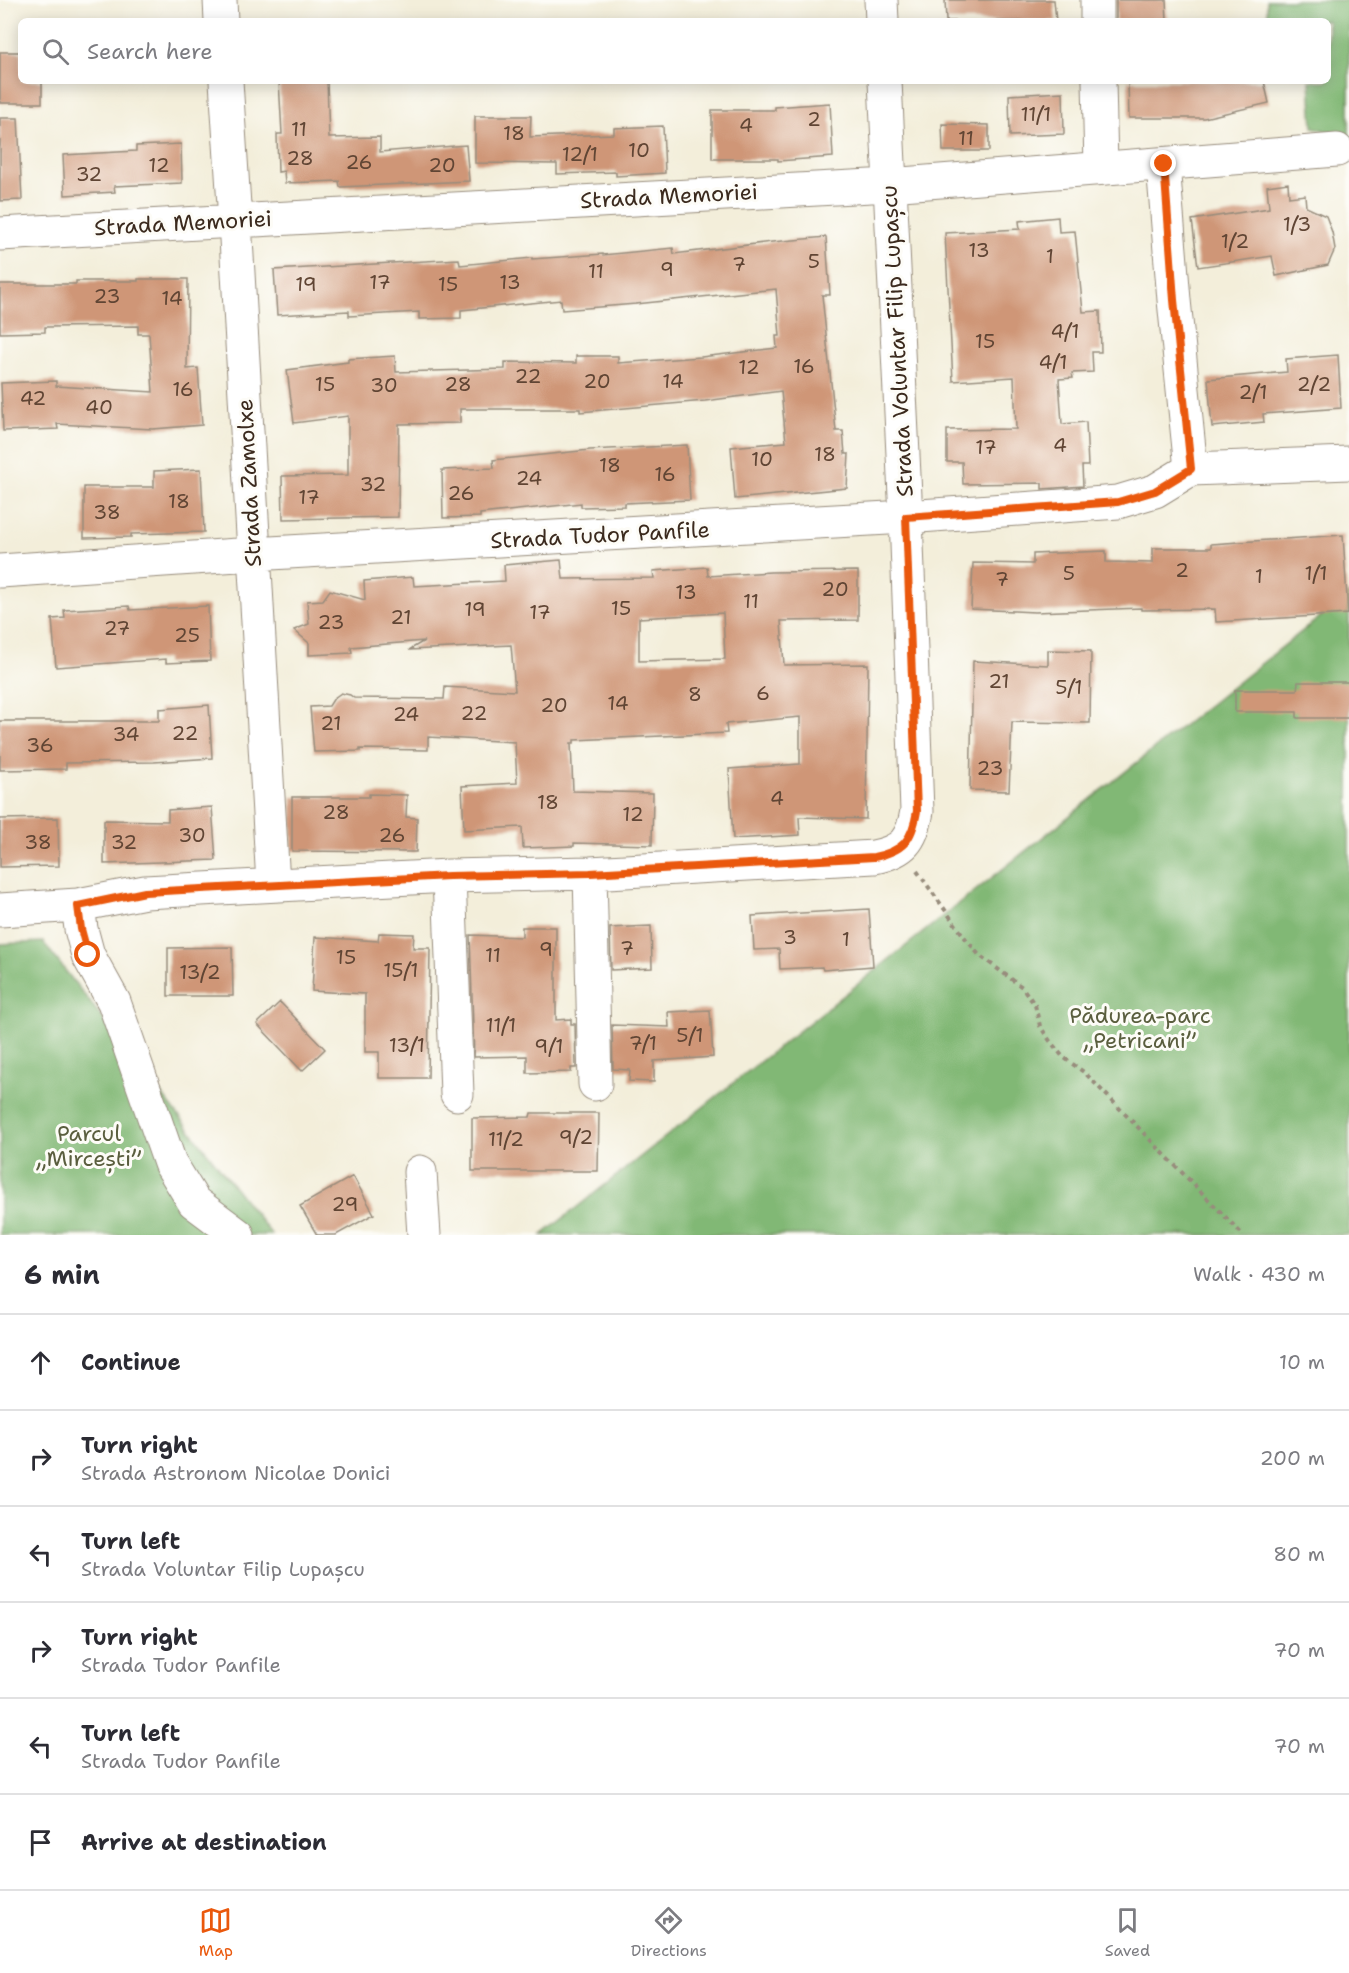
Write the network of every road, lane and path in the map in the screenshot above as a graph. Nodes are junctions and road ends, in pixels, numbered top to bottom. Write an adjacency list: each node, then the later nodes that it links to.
1 (220, 0): 4 (street)
2 (881, 0): 5 (street)
3 (1097, 0): 6 (street)
4 (221, 18)
5 (882, 18)
6 (1097, 18)
7 (226, 84): 14 (street, Strada Zamolxe)
8 (885, 84): 13 (street, Strada Voluntar Filip Lupașcu)
9 (1099, 84): 12 (street)
10 (1337, 150): 11 (street, Strada Memoriei)
11 (1164, 164): 12 (street, Strada Memoriei); 17 (street)
12 (1101, 167): 13 (street, Strada Memoriei)
13 (889, 185): 14 (street, Strada Memoriei); 18 (street, Strada Voluntar Filip Lupașcu)
14 (236, 221): 15 (street, Strada Memoriei); 19 (street, Strada Zamolxe)
15 (0, 234)
16 (1349, 463): 17 (street, Strada Tudor Panfile)
17 (1191, 469): 18 (street, Strada Tudor Panfile)
18 (906, 517): 19 (street, Strada Tudor Panfile); 21 (street, Strada Voluntar Filip Lupașcu)
19 (253, 554): 20 (street, Strada Tudor Panfile); 24 (street, Strada Zamolxe)
20 (0, 571)
21 (900, 848): 22 (street); 32 (path)
22 (590, 873): 23 (street); 27 (street)
23 (449, 876): 24 (street); 28 (street)
24 (273, 884): 25 (street)
25 (78, 906): 26 (street); 30 (street)
26 (0, 910)
27 (595, 1084)
28 (457, 1094)
29 (420, 1172): 31 (street)
30 (238, 1235)
31 (424, 1235)
32 (1243, 1235)

